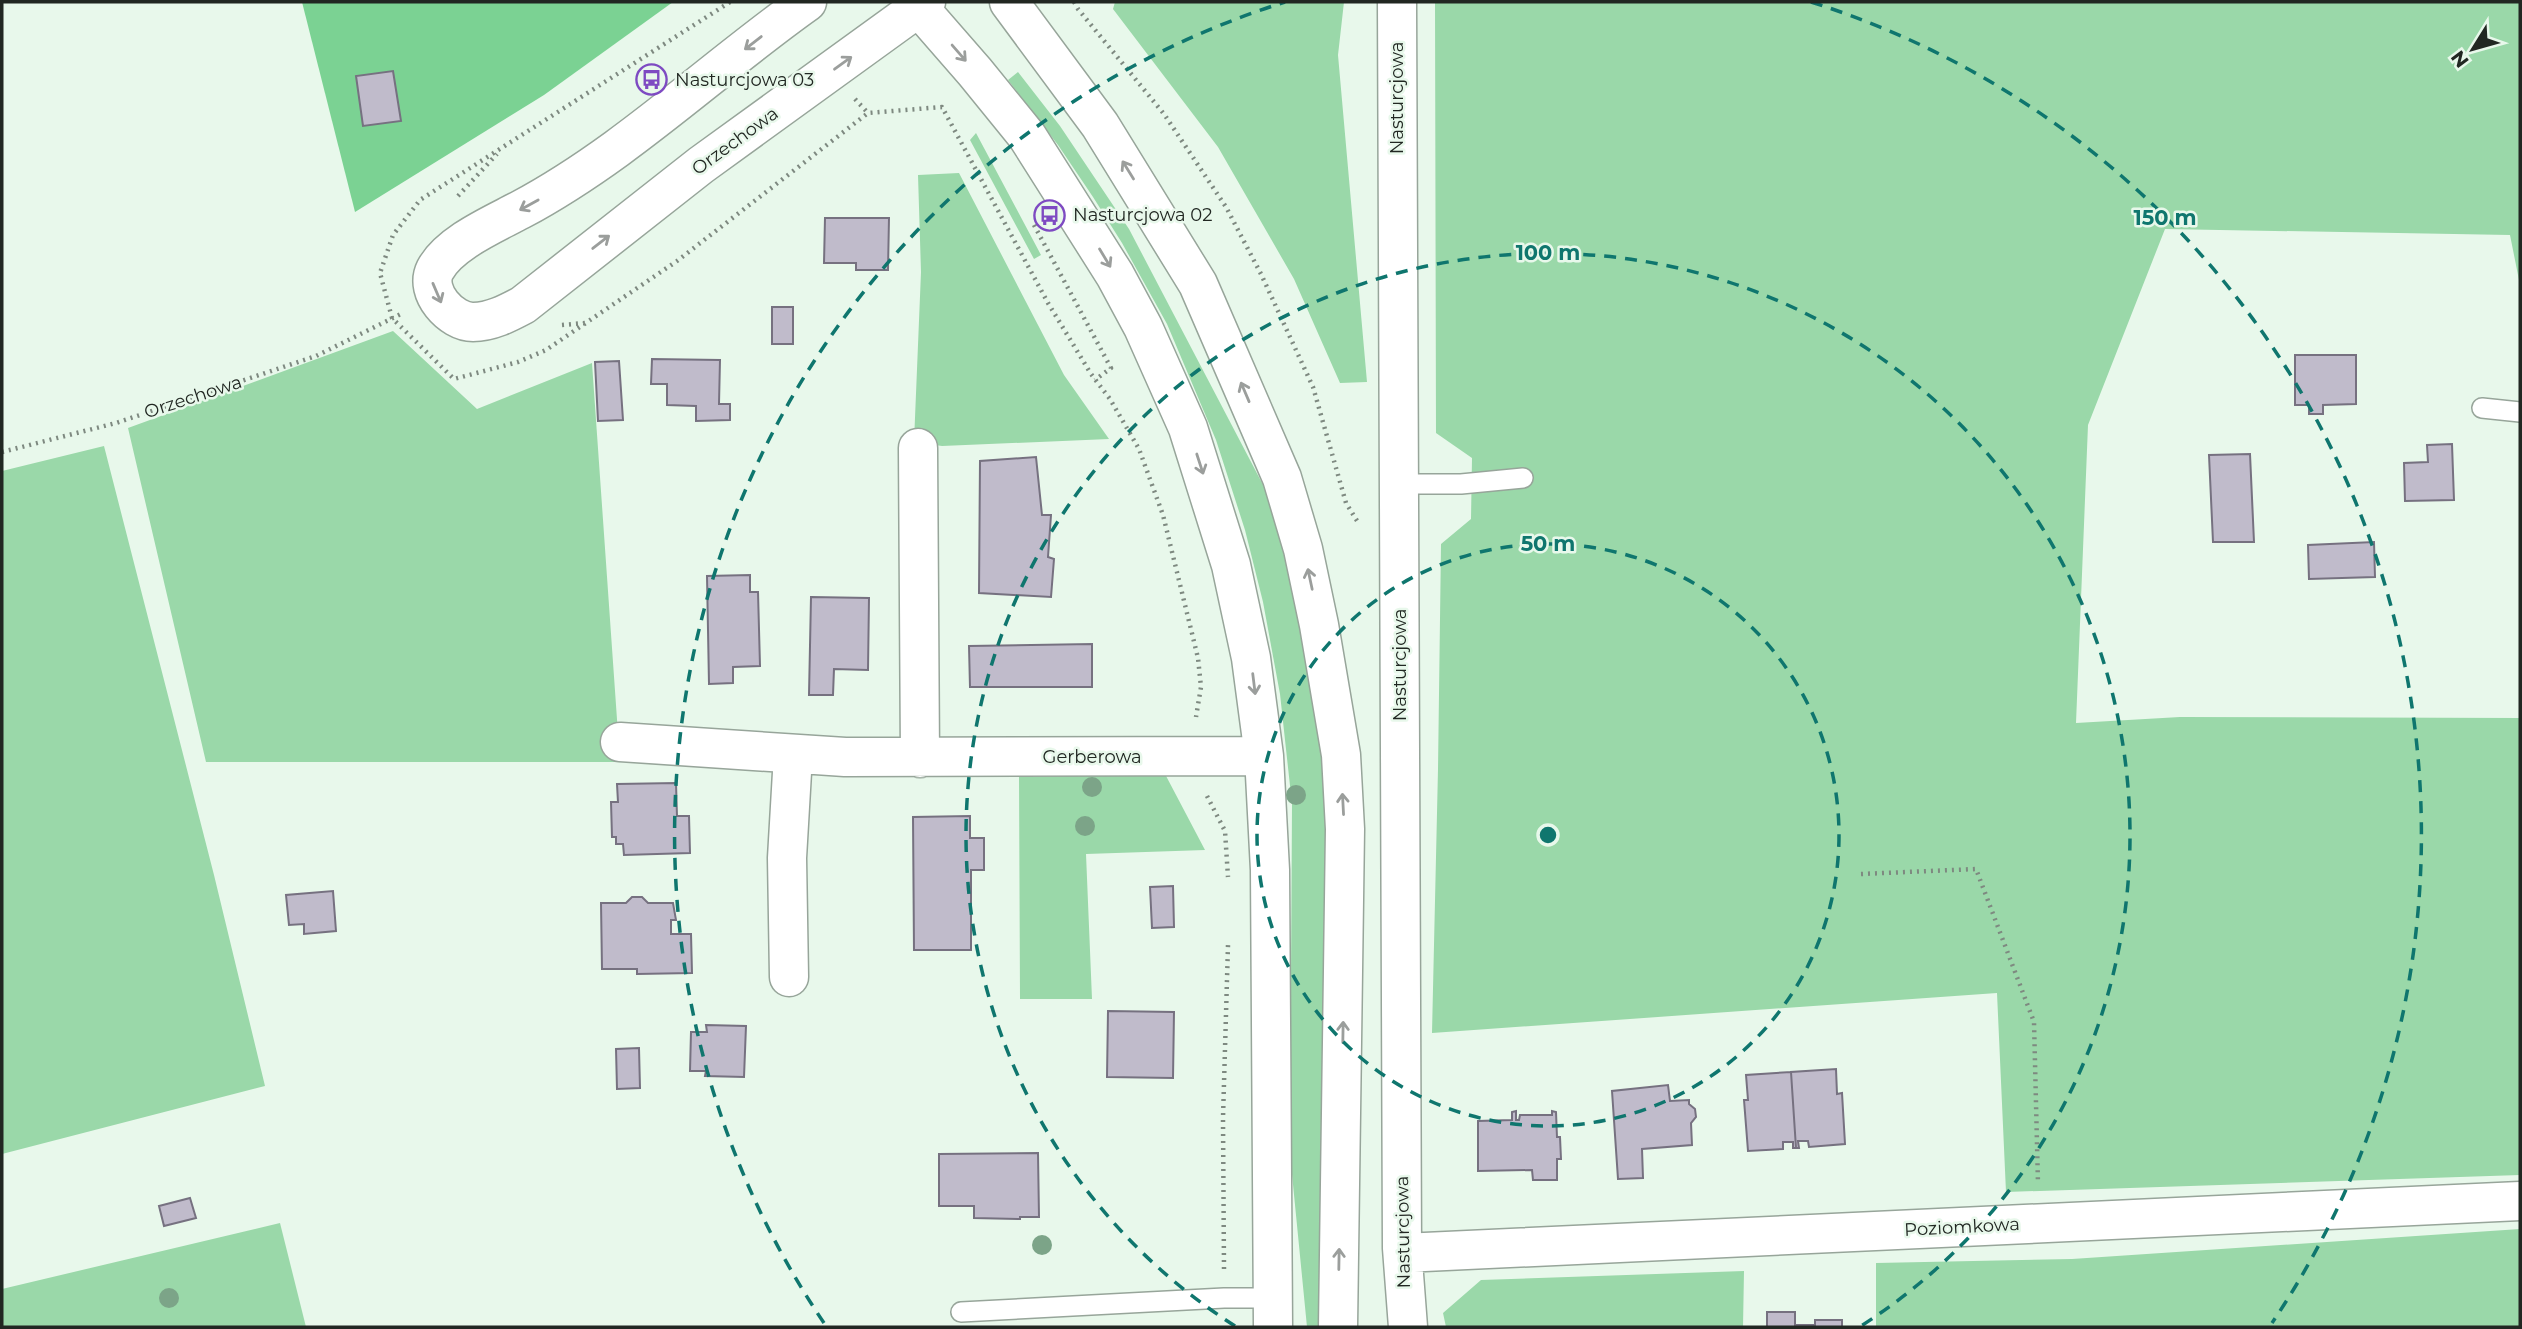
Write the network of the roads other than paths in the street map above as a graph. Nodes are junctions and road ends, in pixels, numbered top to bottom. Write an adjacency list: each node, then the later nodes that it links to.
1 (807, 2): 4 (street, Orzechowa, one-way to 4)
2 (1009, 2): 19 (street, one-way to 2)
3 (1397, 2): 9 (street, Nasturcjowa)
4 (919, 4): 12 (street, one-way to 12)
5 (2482, 408): 6 (lane)
6 (2520, 412)
7 (918, 448): 13 (street)
8 (1523, 478): 9 (lane)
9 (1399, 484): 16 (street, Nasturcjowa)
10 (620, 743): 11 (street, Gerberowa)
11 (793, 755): 13 (street, Gerberowa); 14 (street)
12 (1264, 756): 13 (street, Gerberowa); 18 (street)
13 (920, 758)
14 (789, 977)
15 (2520, 1201): 16 (street, Poziomkowa)
16 (1403, 1253): 20 (street, Nasturcjowa)
17 (961, 1312): 18 (lane)
18 (1272, 1313)
19 (1338, 1327)
20 (1408, 1327)

